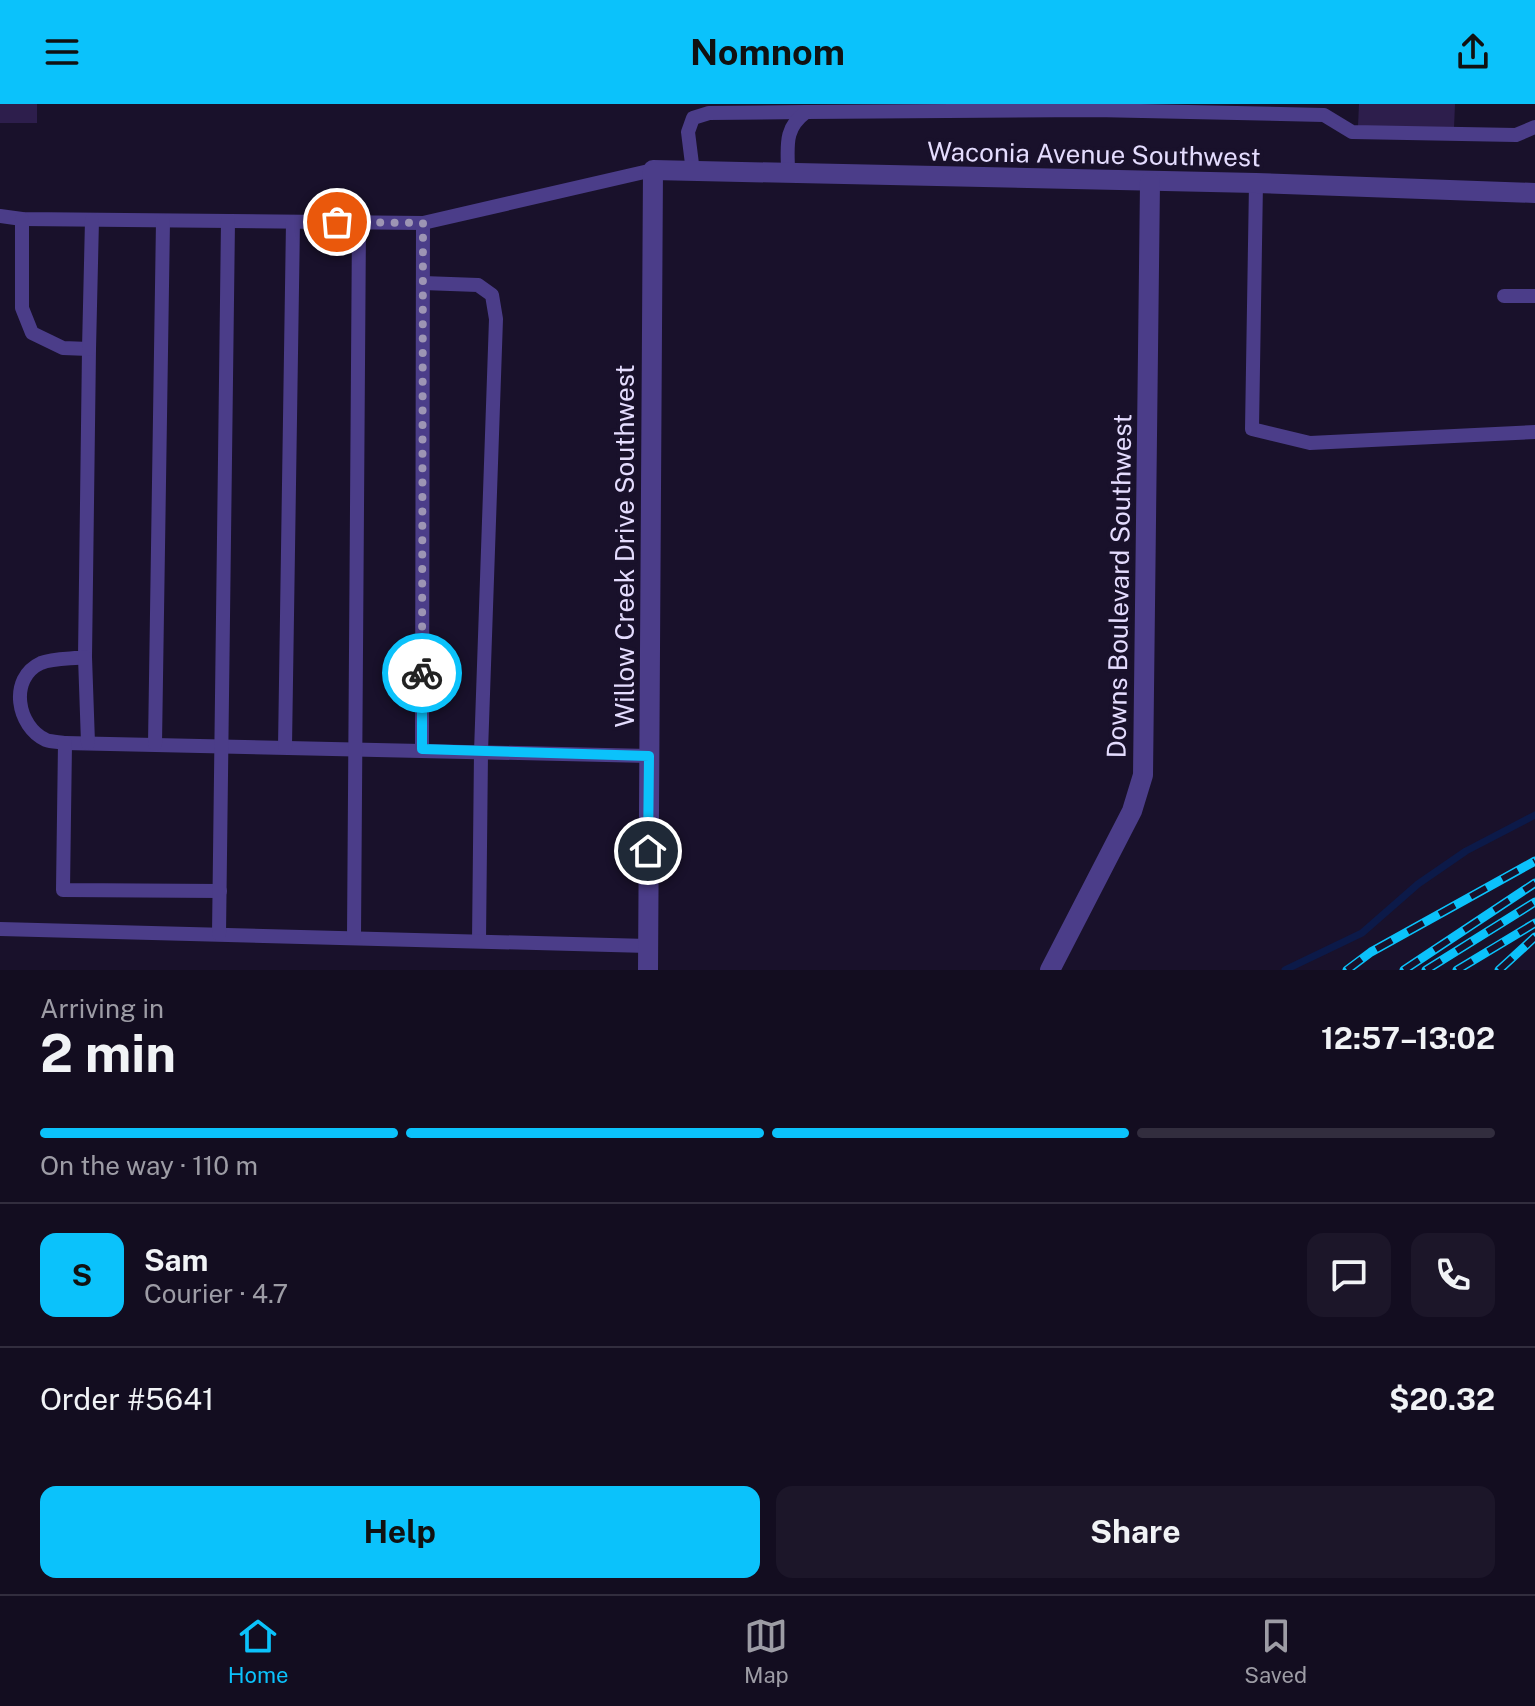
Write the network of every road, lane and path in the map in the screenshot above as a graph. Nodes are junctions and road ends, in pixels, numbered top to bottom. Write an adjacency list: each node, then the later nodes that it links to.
1 (806, 112): 2 (lane); 4 (lane); 5 (lane)
2 (1535, 127)
3 (653, 170): 4 (street, Waconia Avenue Southwest); 16 (lane); 31 (street, Willow Creek Drive Southwest)
4 (693, 172): 5 (street, Waconia Avenue Southwest)
5 (788, 173): 6 (street, Waconia Avenue Southwest)
6 (1150, 182): 7 (street, Waconia Avenue Southwest); 39 (street, Downs Boulevard Southwest)
7 (1256, 183): 8 (street, Waconia Avenue Southwest); 21 (lane)
8 (1535, 193)
9 (0, 216): 10 (lane)
10 (22, 219): 11 (lane); 20 (lane)
11 (92, 220): 12 (lane); 20 (lane)
12 (163, 221): 13 (lane); 25 (lane)
13 (228, 221): 14 (lane); 26 (lane)
14 (293, 222): 15 (lane); 27 (lane)
15 (359, 222): 16 (lane); 28 (lane)
16 (423, 223): 17 (lane)
17 (423, 283): 29 (lane); 30 (lane)
18 (1504, 296): 19 (lane)
19 (1535, 296)
20 (89, 349): 22 (lane)
21 (1535, 432)
22 (85, 657): 23 (lane); 24 (lane)
23 (65, 743): 24 (lane); 32 (lane)
24 (88, 743): 25 (lane)
25 (155, 744): 26 (lane)
26 (220, 744): 27 (lane); 32 (lane)
27 (285, 747): 28 (lane)
28 (355, 749): 29 (lane); 35 (lane)
29 (422, 749): 30 (lane)
30 (481, 752): 31 (lane); 36 (lane)
31 (649, 756): 37 (street, Willow Creek Drive Southwest)
32 (220, 891): 34 (lane)
33 (0, 929): 34 (lane)
34 (219, 934): 35 (lane)
35 (354, 937): 36 (lane)
36 (479, 941): 37 (lane)
37 (648, 946): 38 (street, Willow Creek Drive Southwest)
38 (648, 970)
39 (1050, 970)

